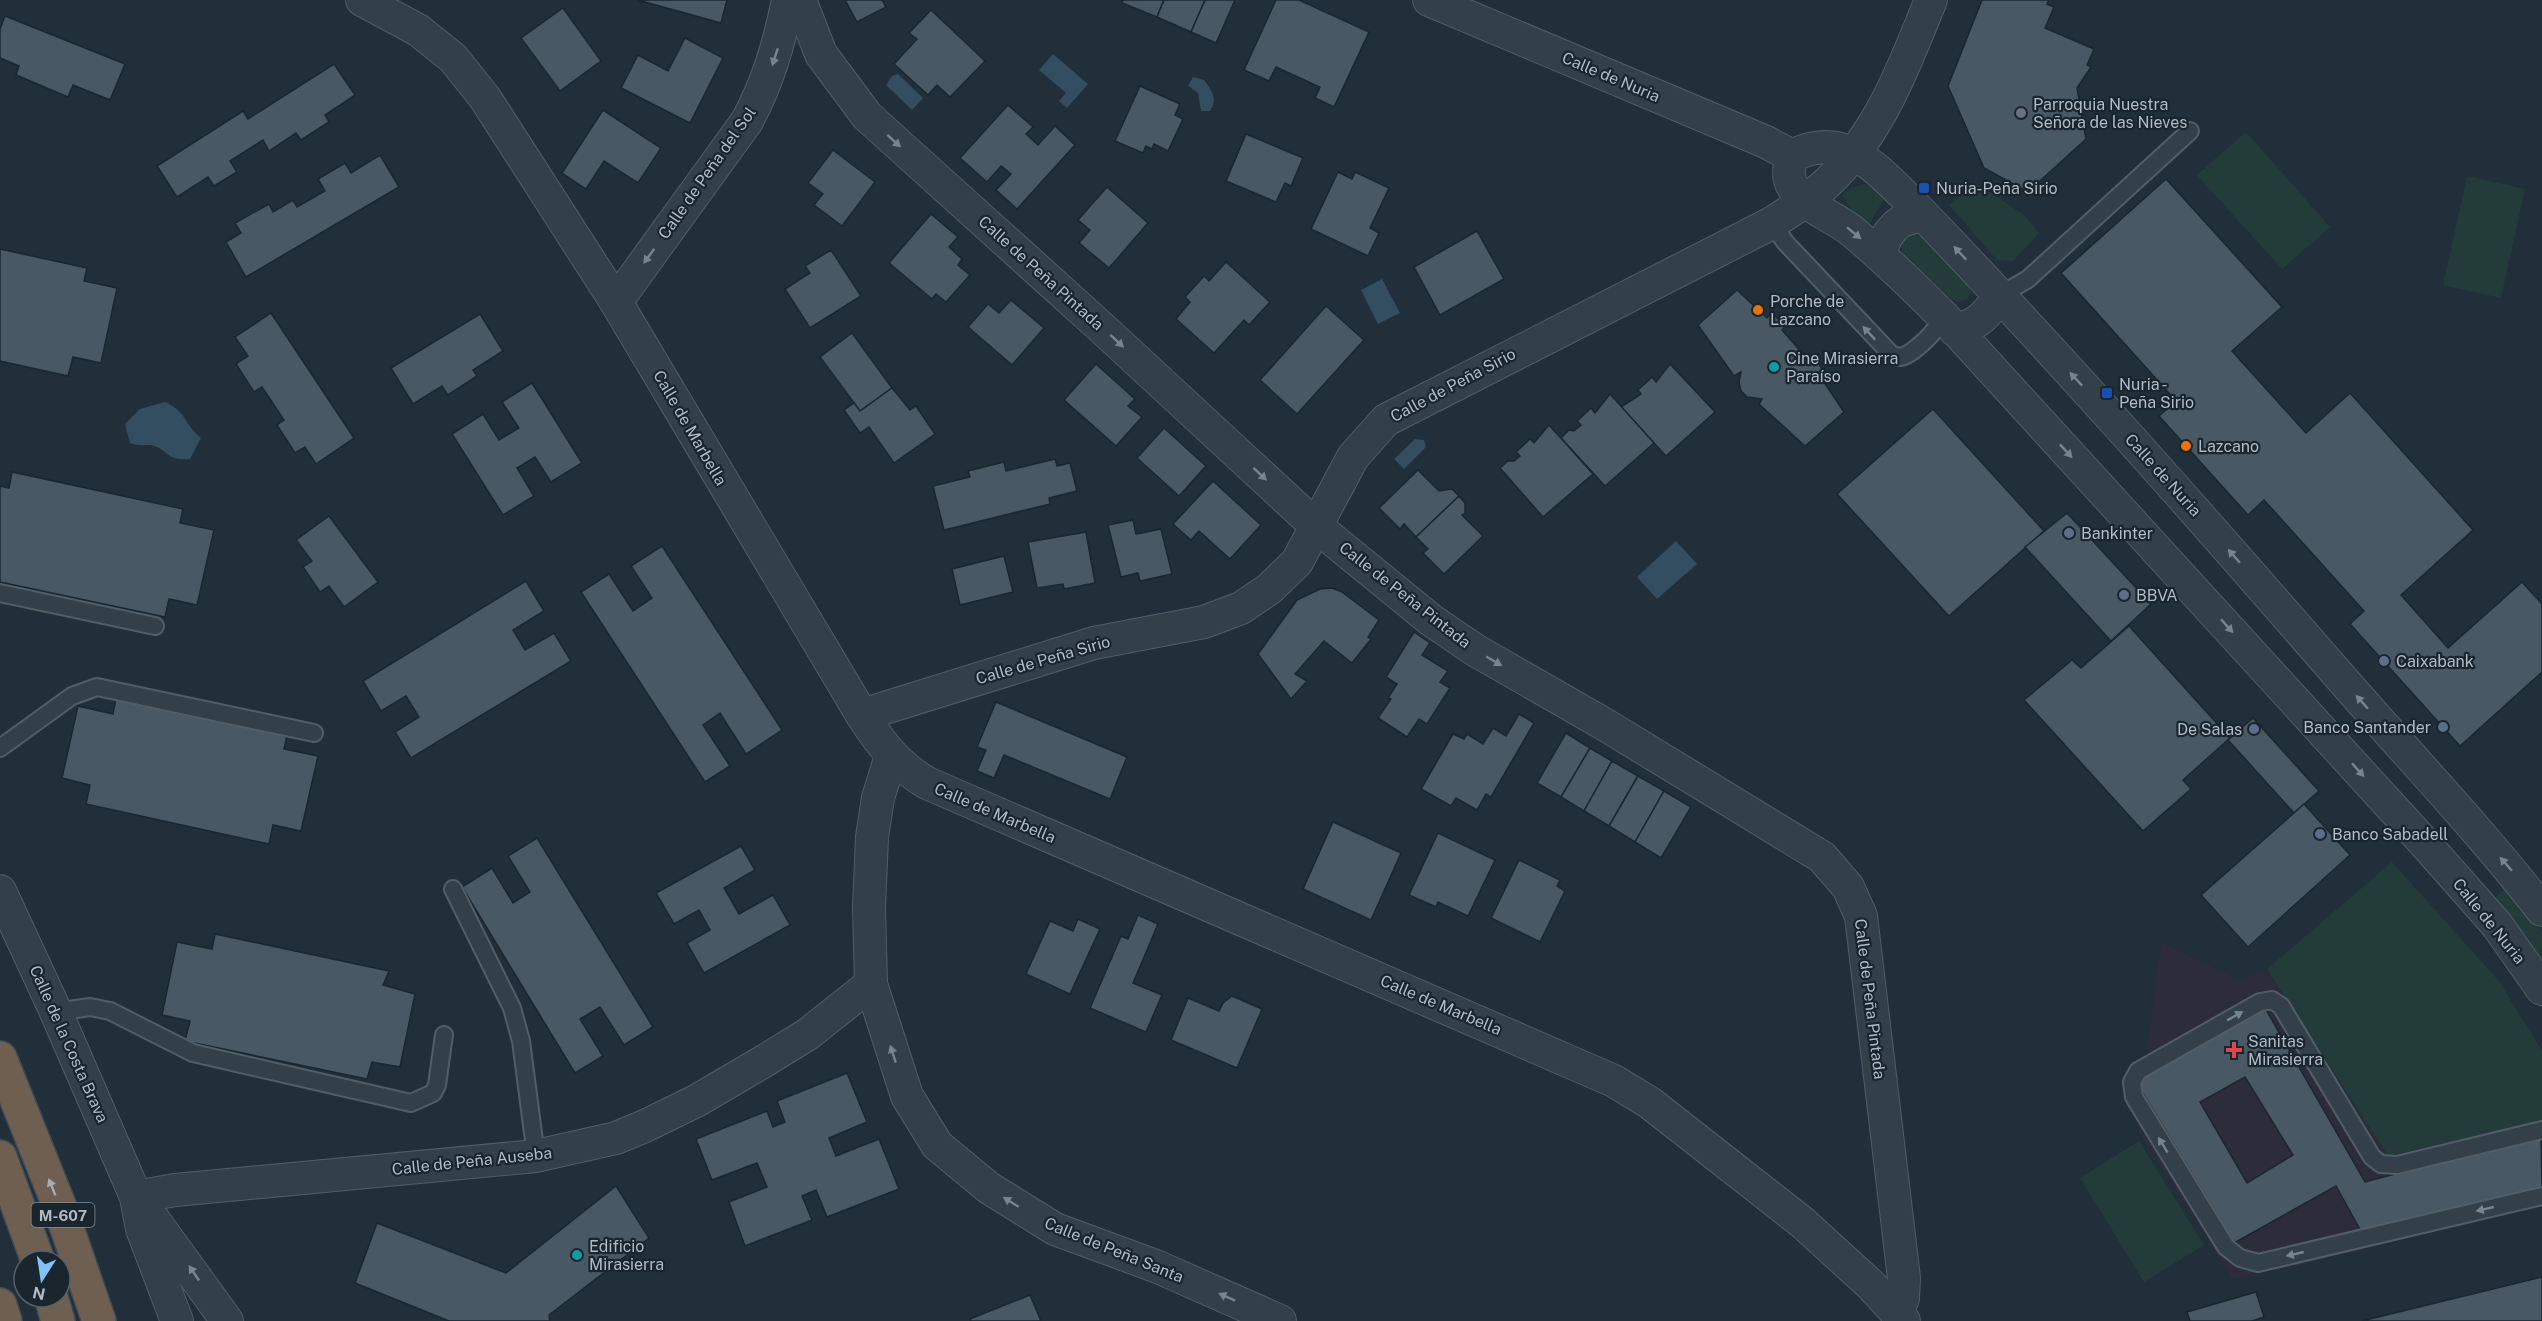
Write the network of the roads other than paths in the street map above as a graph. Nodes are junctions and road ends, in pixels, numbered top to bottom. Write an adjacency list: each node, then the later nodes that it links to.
1 (362, 0): 14 (street, Calle de Marbella)
2 (788, 0): 14 (street, Calle de Peña del Sol, one-way to 14)
3 (800, 0): 16 (street, Calle de Peña Pintada, one-way to 16)
4 (1429, 0): 8 (street, Calle de Nuria)
5 (1931, 0): 7 (street, Calle de Peña Sirio)
6 (2190, 131): 13 (lane)
7 (1854, 153): 8 (street, Calle de Nuria); 9 (street, Calle de Peña Sirio); 10 (street, Calle de Nuria)
8 (1792, 156): 9 (street, Calle de Nuria)
9 (1805, 201): 11 (street, Calle de Peña Sirio); 12 (street, Calle de Nuria, one-way to 12)
10 (1924, 217): 12 (street); 13 (street, Calle de Nuria, one-way to 10)
11 (1772, 223): 15 (lane, one-way to 11); 16 (street, Calle de Peña Sirio)
12 (1880, 255): 15 (street, Calle de Nuria)
13 (2000, 296): 15 (street); 23 (street, Calle de Nuria, one-way to 13)
14 (616, 302): 19 (street, Calle de Marbella)
15 (1949, 323): 24 (street, Calle de Nuria, one-way to 24)
16 (1317, 527): 19 (street, Calle de Peña Sirio); 44 (street, Calle de Peña Pintada, one-way to 44)
17 (0, 593): 18 (lane)
18 (155, 626)
19 (862, 715): 22 (street, Calle de Marbella)
20 (314, 733): 21 (lane)
21 (0, 748)
22 (891, 756): 30 (street, Calle de Peña Santa); 44 (street, Calle de Marbella)
23 (2429, 779): 24 (street); 25 (street, Calle de Nuria)
24 (2399, 814): 26 (street, Calle de Nuria)
25 (2469, 824): 26 (street); 29 (street, Calle de Nuria, one-way to 25)
26 (2435, 855): 31 (street, Calle de Nuria)
27 (453, 889): 38 (lane)
28 (0, 891): 32 (street, Calle de la Costa Brava)
29 (2542, 910)
30 (871, 984): 38 (street, Calle de Peña Auseba); 49 (street, Calle de Peña Santa, one-way to 30)
31 (2542, 989)
32 (56, 1012): 33 (lane); 41 (street, Calle de la Costa Brava)
33 (444, 1035)
34 (0, 1058): 36 (highway, M-607)
35 (0, 1068): 36 (highway, M-607)
36 (21, 1110): 46 (highway, M-607, one-way to 36)
37 (2542, 1130): 40 (lane, one-way to 37)
38 (536, 1156): 41 (street, Calle de Peña Auseba)
39 (0, 1157): 42 (highway, M-607)
40 (2542, 1196)
41 (136, 1197): 47 (street, Calle de la Costa Brava); 48 (street, Calle de la Costa Brava, one-way to 41)
42 (34, 1249)
43 (0, 1305): 45 (highway)
44 (1901, 1316)
45 (5, 1321)
46 (99, 1321)
47 (177, 1321)
48 (227, 1321)
49 (1280, 1321)

